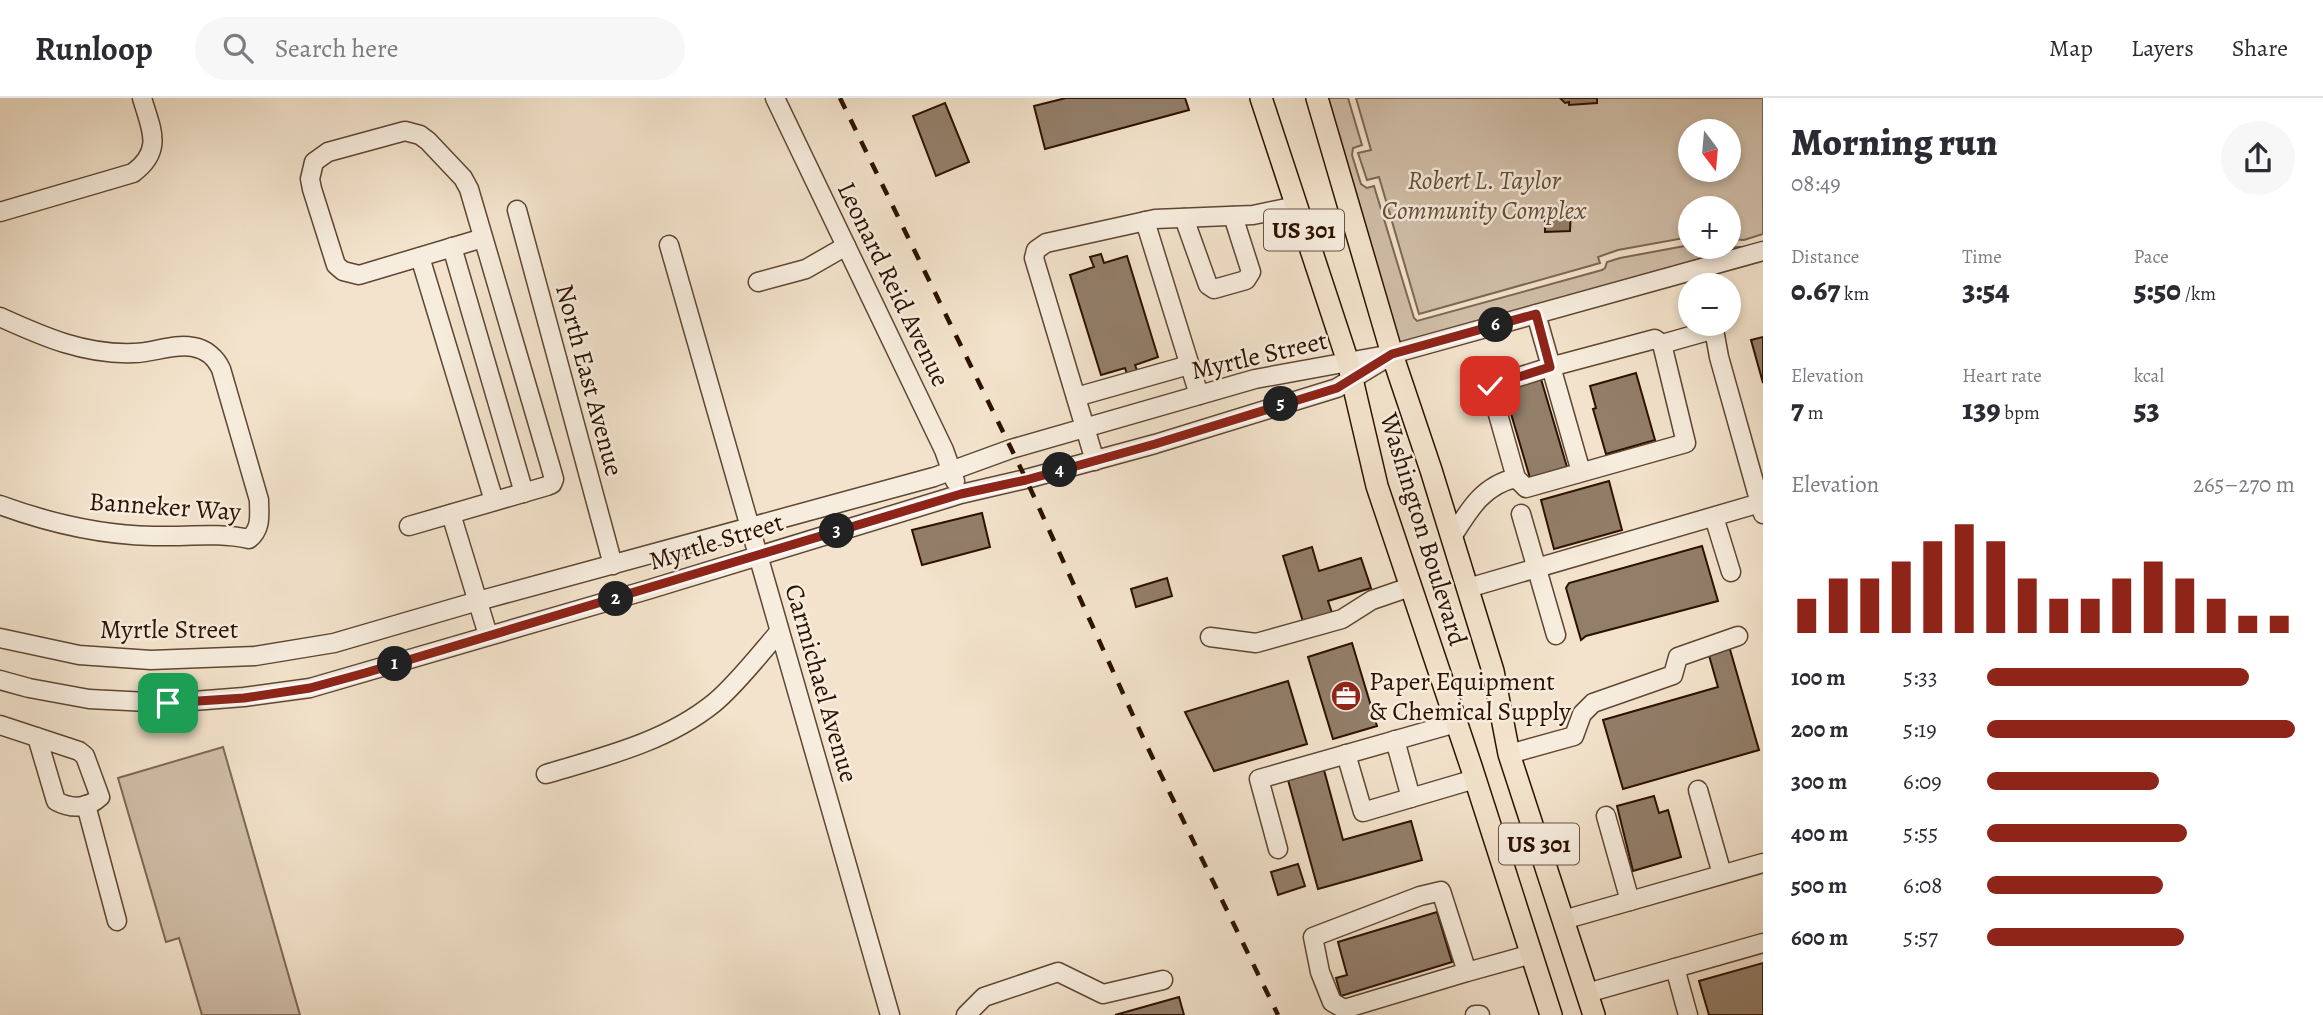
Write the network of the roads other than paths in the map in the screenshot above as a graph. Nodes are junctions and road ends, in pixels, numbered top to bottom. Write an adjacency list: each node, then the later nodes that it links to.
1 (142, 98): 7 (street)
2 (775, 98): 13 (street, Leonard Reid Avenue)
3 (1261, 98): 5 (main road, Washington Boulevard / US 301)
4 (1317, 98): 25 (main road, Washington Boulevard / US 301)
5 (1296, 206): 8 (street); 28 (main road, Washington Boulevard / US 301)
6 (517, 210): 48 (street, North East Avenue)
7 (0, 212)
8 (1233, 216): 9 (street); 9 (street)
9 (1184, 218): 10 (street)
10 (1145, 221): 26 (street); 30 (street)
11 (484, 238): 14 (street); 16 (street); 36 (street)
12 (668, 244): 45 (street, Carmichael Avenue)
13 (846, 246): 18 (street); 33 (street, Leonard Reid Avenue)
14 (452, 247): 16 (street); 36 (street)
15 (1763, 251): 17 (street, Myrtle Street)
16 (420, 257): 38 (street)
17 (1710, 273)
18 (758, 282)
19 (1678, 282): 20 (street, Myrtle Street)
20 (1536, 314): 25 (street, Myrtle Street); 27 (street)
21 (0, 317): 39 (street, Banneker Way)
22 (1686, 336): 24 (street)
23 (1716, 336): 40 (street)
24 (1662, 344): 27 (street); 34 (street)
25 (1392, 354): 28 (street, Myrtle Street); 46 (main road, Washington Boulevard / US 301)
26 (1189, 365): 29 (street); 30 (street)
27 (1550, 367): 34 (street); 35 (street)
28 (1350, 370): 29 (street, Myrtle Street); 32 (street, Myrtle Street); 51 (main road, Washington Boulevard / US 301)
29 (1199, 395): 31 (street, Myrtle Street)
30 (1076, 397): 31 (street)
31 (1086, 428): 32 (street); 33 (street, Myrtle Street)
32 (1095, 461): 37 (street, Myrtle Street)
33 (951, 471): 37 (street, Leonard Reid Avenue); 45 (street, Myrtle Street)
34 (1581, 472): 35 (street)
35 (1509, 480): 46 (street)
36 (524, 493): 38 (street)
37 (961, 494): 47 (street, Myrtle Street)
38 (494, 501): 41 (street)
39 (0, 505)
40 (1762, 509): 43 (street)
41 (451, 514): 44 (street); 53 (street)
42 (1521, 514): 49 (street)
43 (1714, 517): 49 (street); 50 (street)
44 (409, 526)
45 (748, 527): 47 (street, Carmichael Avenue); 48 (street, Myrtle Street)
46 (1452, 537): 52 (main road, Washington Boulevard / US 301)
47 (757, 556): 54 (street, Carmichael Avenue); 55 (street, Myrtle Street)
48 (613, 565): 53 (street, Myrtle Street)
49 (1538, 568): 52 (street); 56 (street)
50 (1731, 572)
51 (1410, 587): 59 (street); 61 (main road, Washington Boulevard / US 301)
52 (1468, 589): 66 (main road, Washington Boulevard / US 301)
53 (478, 601): 55 (street); 58 (street, Myrtle Street)
54 (779, 632): 67 (street); 85 (street, Carmichael Avenue)
55 (488, 635): 60 (street, Myrtle Street)
56 (1556, 635)
57 (1738, 636): 66 (street)
58 (0, 638)
59 (1210, 638)
60 (0, 680)
61 (1456, 723): 64 (street); 68 (main road, Washington Boulevard / US 301)
62 (0, 725): 63 (street)
63 (37, 737): 71 (street); 71 (street)
64 (1395, 740): 65 (street); 70 (street)
65 (1346, 754): 70 (street); 73 (street)
66 (1510, 754): 78 (main road, Washington Boulevard / US 301)
67 (546, 774)
68 (1475, 779): 70 (street); 80 (main road, Washington Boulevard / US 301)
69 (1698, 790): 75 (street)
70 (1411, 798)
71 (86, 805): 77 (street)
72 (1606, 816): 76 (street)
73 (1278, 849)
74 (1763, 863): 75 (street)
75 (1722, 874): 76 (street)
76 (1630, 901): 78 (street)
77 (117, 920)
78 (1563, 920): 84 (main road, Washington Boulevard / US 301)
79 (1763, 943): 81 (street)
80 (1532, 954): 82 (street); 87 (main road, Washington Boulevard / US 301)
81 (1675, 968): 84 (street); 89 (street)
82 (1467, 972): 82 (street)
83 (1163, 980): 86 (street)
84 (1587, 993): 88 (main road, Washington Boulevard / US 301)
85 (890, 1015)
86 (966, 1015)
87 (1551, 1015)
88 (1594, 1015)
89 (1688, 1015)

